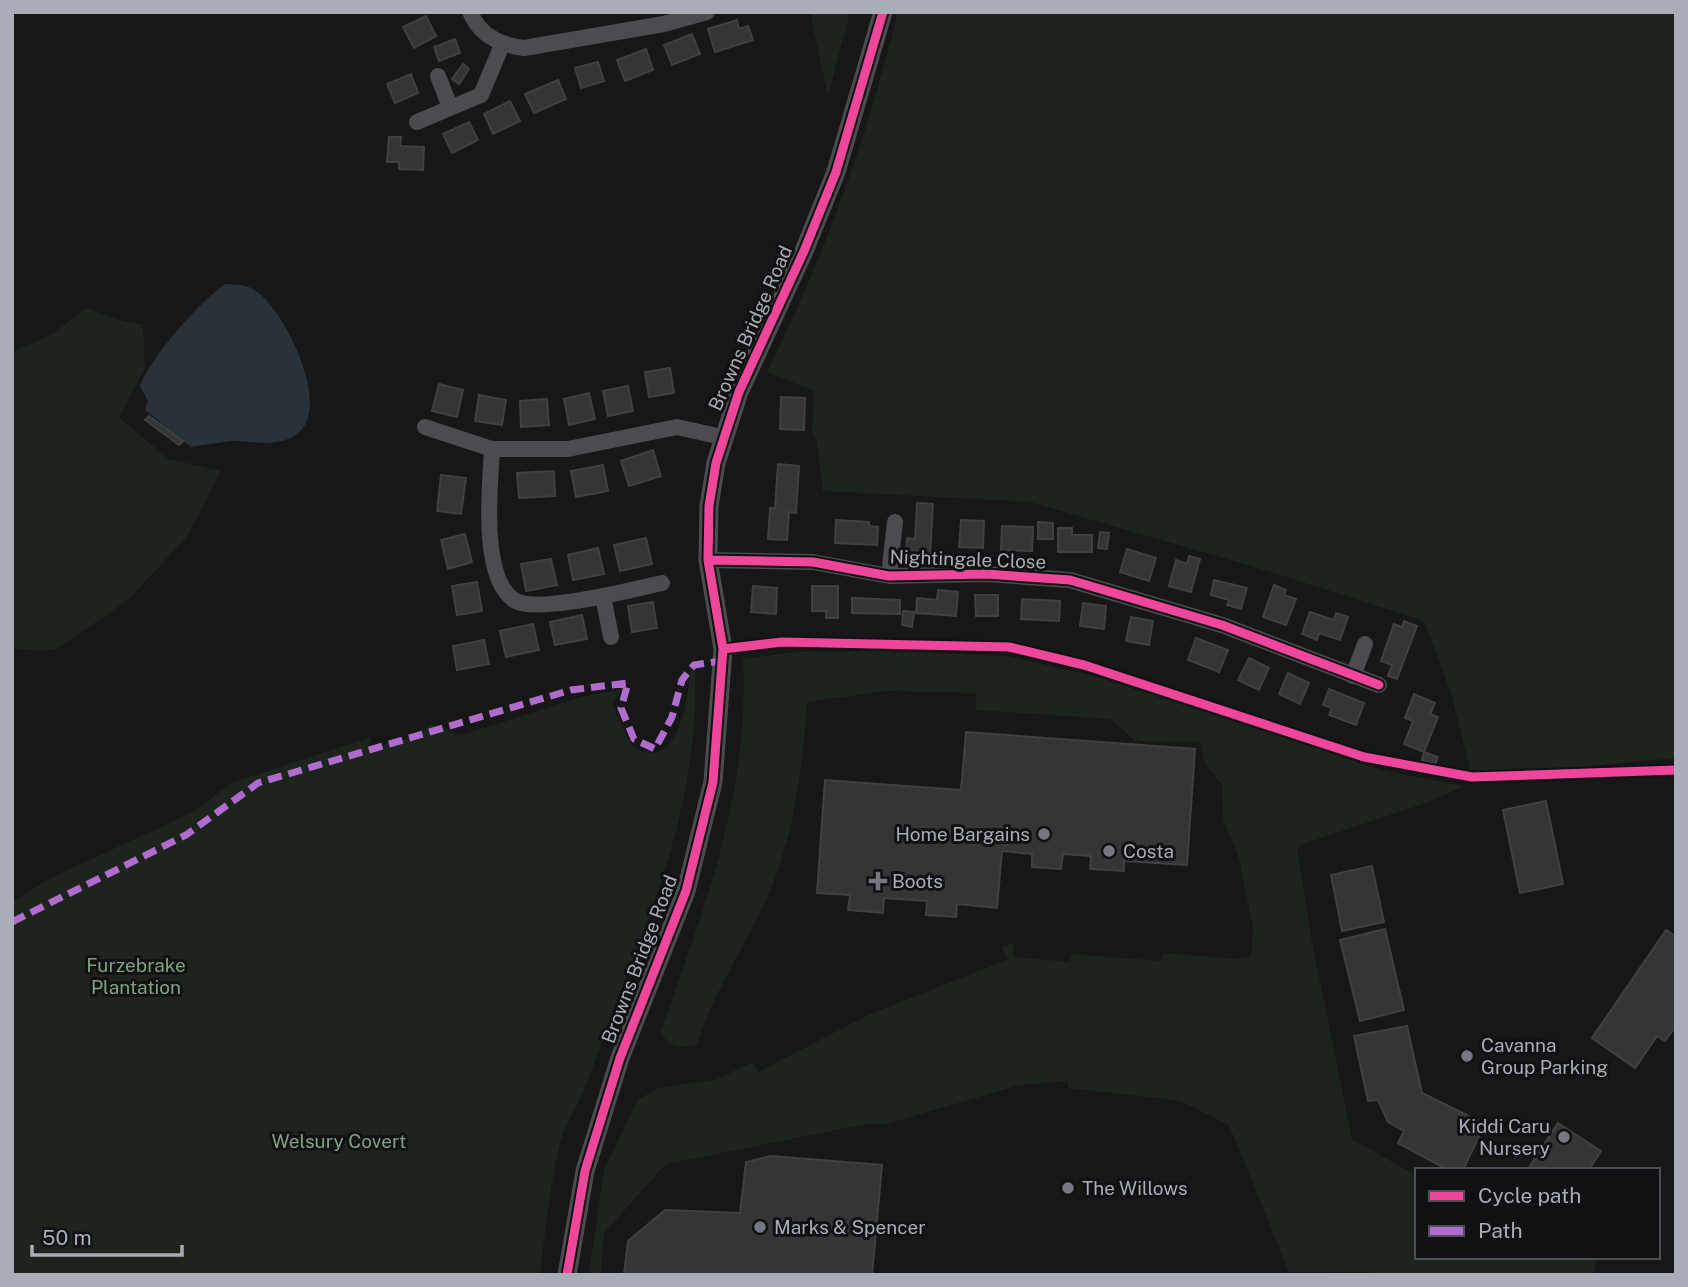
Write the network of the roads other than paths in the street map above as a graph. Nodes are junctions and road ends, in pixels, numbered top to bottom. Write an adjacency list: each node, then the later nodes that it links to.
1 (470, 12): 5 (street)
2 (707, 12): 4 (street)
3 (883, 12): 10 (street, Browns Bridge Road)
4 (662, 18): 5 (street)
5 (502, 45): 7 (street)
6 (438, 76): 7 (street)
7 (450, 107): 8 (street)
8 (417, 122)
9 (425, 427): 11 (street)
10 (722, 437): 11 (street); 13 (street, Browns Bridge Road)
11 (492, 449): 16 (street)
12 (895, 522): 14 (street, Nightingale Close)
13 (708, 560): 14 (street, Nightingale Close); 21 (street, Browns Bridge Road)
14 (889, 576): 19 (street, Nightingale Close)
15 (663, 583): 16 (street)
16 (603, 596): 17 (street)
17 (611, 636)
18 (1366, 644): 19 (street)
19 (1353, 676): 20 (street, Nightingale Close)
20 (1379, 685)
21 (567, 1275)

